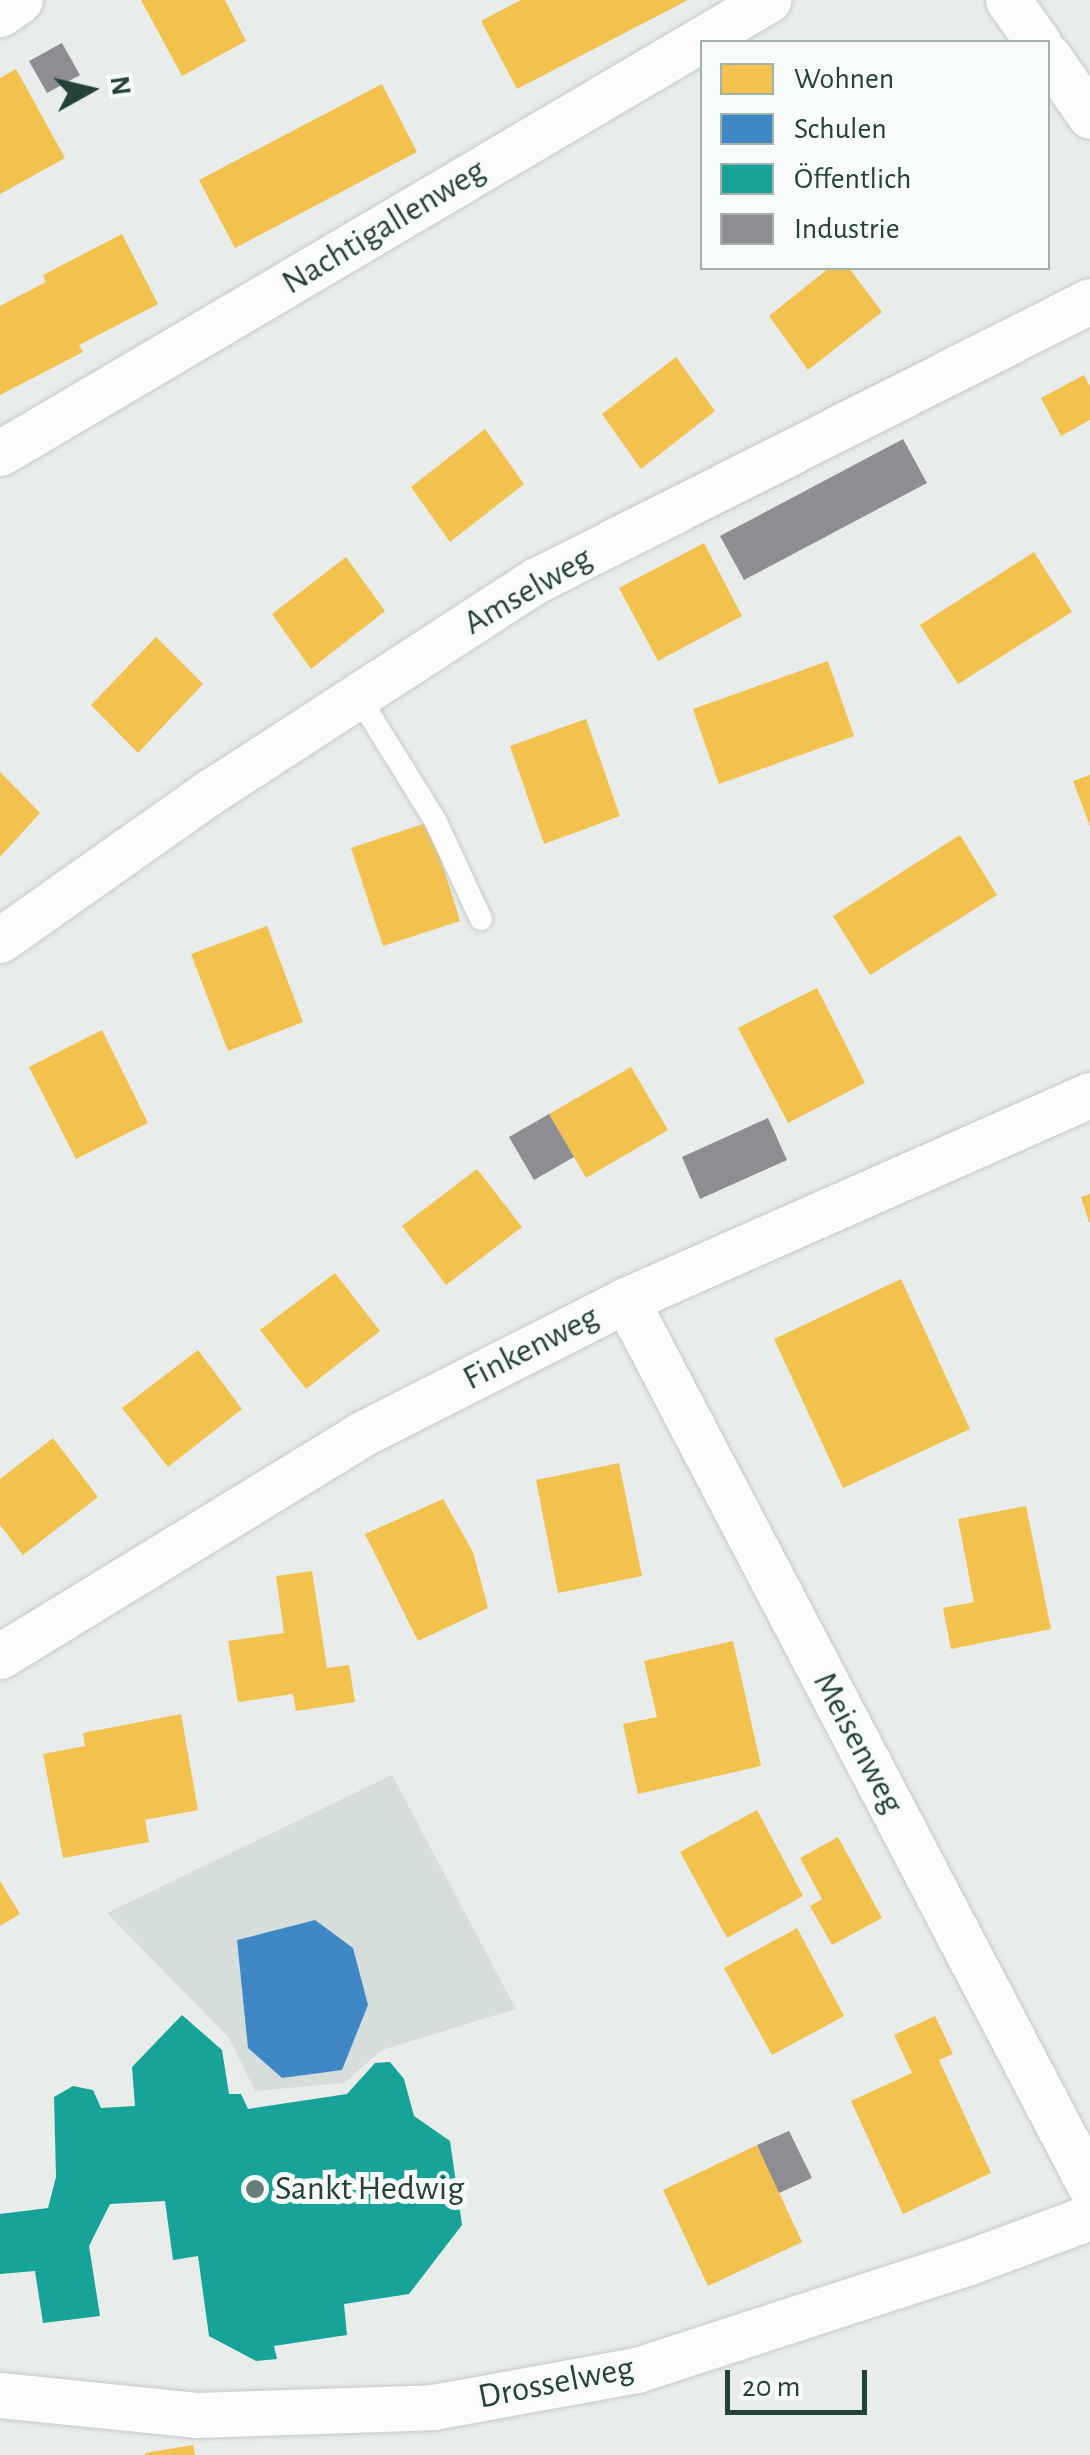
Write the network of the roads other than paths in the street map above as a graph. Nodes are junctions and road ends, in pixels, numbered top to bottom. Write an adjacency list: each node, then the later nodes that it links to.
1 (20, 0): 4 (street)
2 (768, 0): 5 (street, Nachtigallenweg)
3 (1014, 2): 7 (street)
4 (0, 14)
5 (700, 40)
6 (700, 40): 11 (street, Nachtigallenweg)
7 (1037, 40)
8 (1050, 59): 9 (street)
9 (1090, 116)
10 (1090, 301): 12 (street, Amselweg)
11 (0, 453)
12 (358, 696): 13 (lane); 14 (street, Amselweg)
13 (481, 920)
14 (0, 940)
15 (1090, 1094): 16 (street, Finkenweg)
16 (626, 1300): 17 (street, Finkenweg); 18 (street, Meisenweg)
17 (0, 1656)
18 (1090, 2186)
19 (1090, 2217): 20 (street, Drosselweg)
20 (0, 2395)

